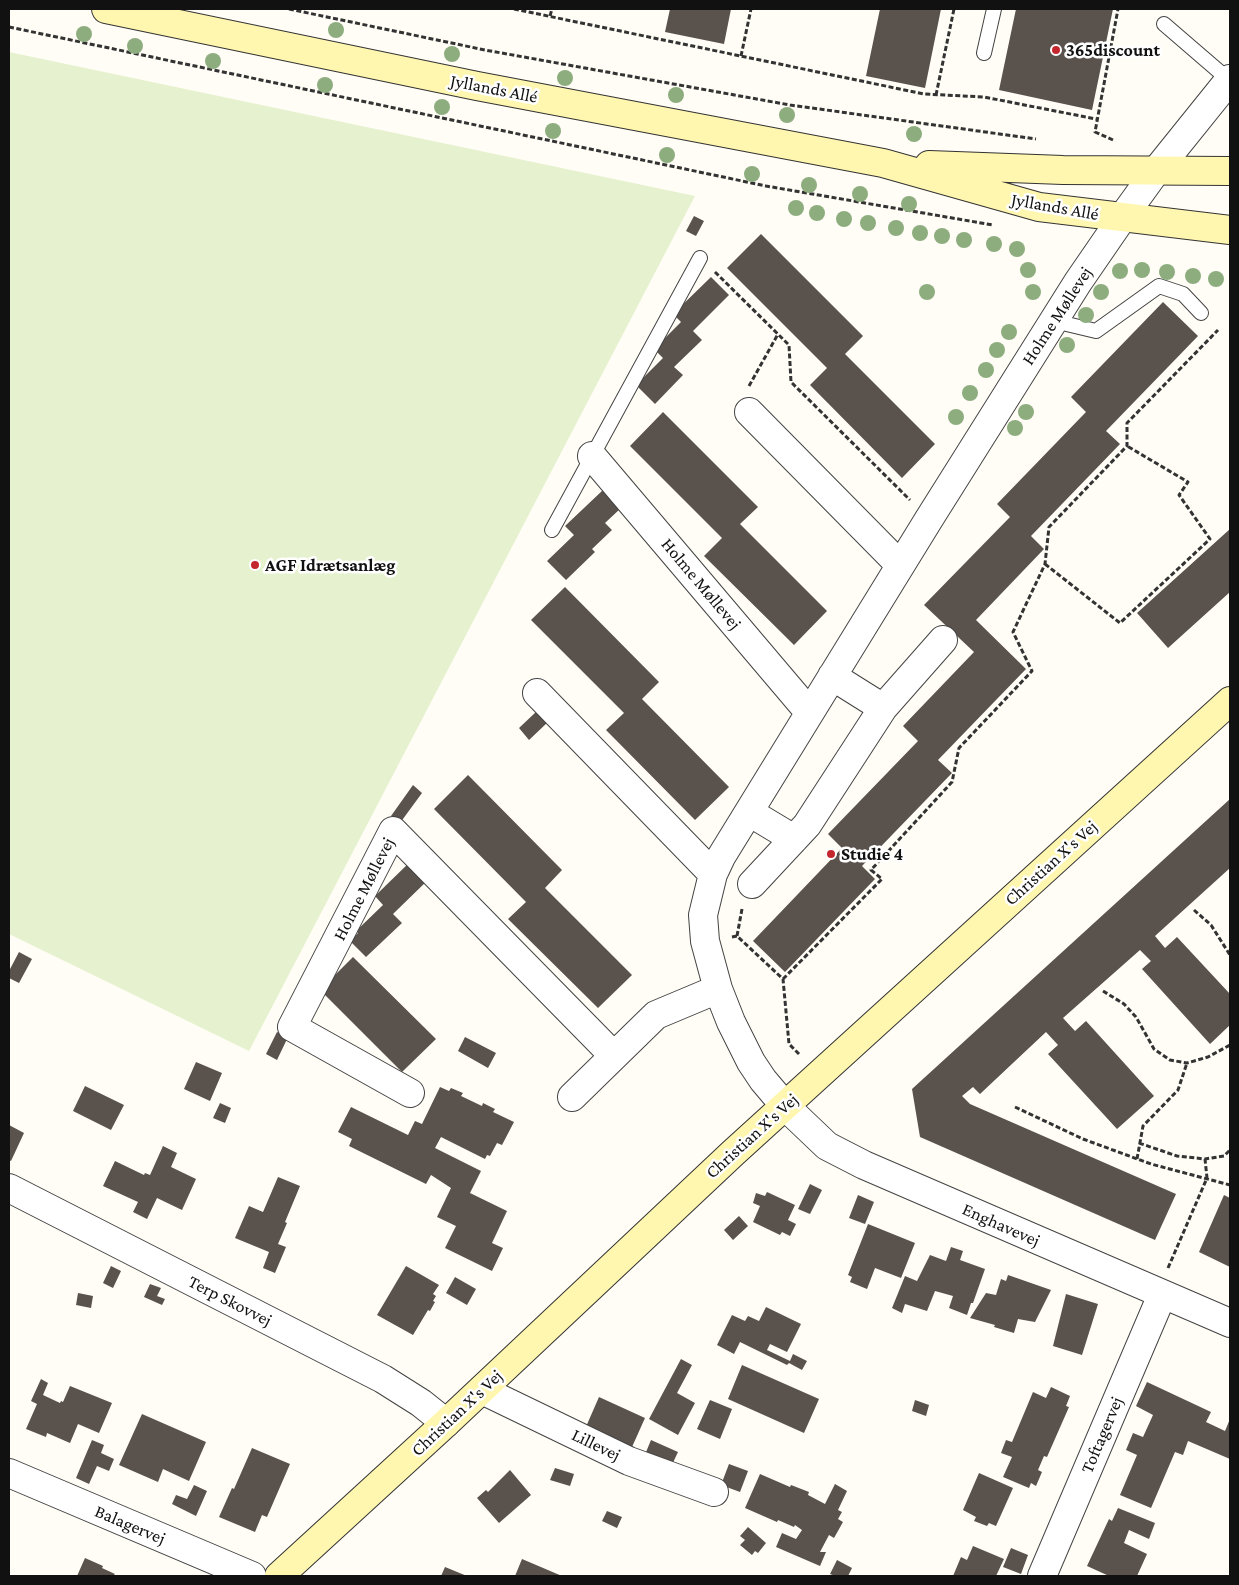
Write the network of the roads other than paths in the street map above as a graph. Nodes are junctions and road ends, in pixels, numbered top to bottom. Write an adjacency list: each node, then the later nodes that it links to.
1 (106, 9): 6 (street, Jyllands Allé)
2 (994, 9): 4 (lane)
3 (1164, 24): 5 (lane)
4 (984, 53)
5 (1230, 80): 7 (street, Holme Møllevej)
6 (883, 163): 7 (street, Jyllands Allé); 9 (street, Jyllands Allé)
7 (1156, 171): 8 (street, Jyllands Allé); 9 (street, Holme Møllevej)
8 (1230, 171)
9 (1122, 218): 10 (street, Jyllands Allé); 13 (street, Holme Møllevej)
10 (1230, 230)
11 (700, 258): 15 (lane)
12 (1201, 312): 13 (lane)
13 (1054, 321): 17 (street, Holme Møllevej)
14 (749, 412): 17 (street)
15 (592, 456): 16 (lane); 23 (street, Holme Møllevej)
16 (552, 530)
17 (900, 565): 19 (street, Holme Møllevej)
18 (943, 640): 22 (street)
19 (832, 676): 22 (street); 23 (street, Holme Møllevej)
20 (537, 693): 26 (street)
21 (1230, 701): 32 (street, Christian X's Vej)
22 (884, 708): 25 (street)
23 (810, 712): 24 (street, Holme Møllevej)
24 (749, 812): 25 (street); 26 (street, Holme Møllevej)
25 (794, 839): 27 (street)
26 (713, 874): 28 (street, Holme Møllevej)
27 (752, 884)
28 (718, 989): 29 (street); 32 (street, Holme Møllevej)
29 (614, 1056): 30 (street, Holme Møllevej); 31 (street)
30 (410, 1093)
31 (572, 1096)
32 (785, 1106): 34 (street, Enghavevej); 36 (street, Christian X's Vej)
33 (9, 1188): 37 (street, Terp Skovvej)
34 (1162, 1295): 35 (street, Enghavevej); 42 (street, Toftagervej)
35 (1230, 1324)
36 (482, 1390): 37 (street, Christian X's Vej); 39 (street, Lillevej)
37 (446, 1423): 41 (street, Christian X's Vej)
38 (9, 1473): 40 (street, Balagervej)
39 (714, 1492)
40 (252, 1576)
41 (279, 1576)
42 (1042, 1576)

